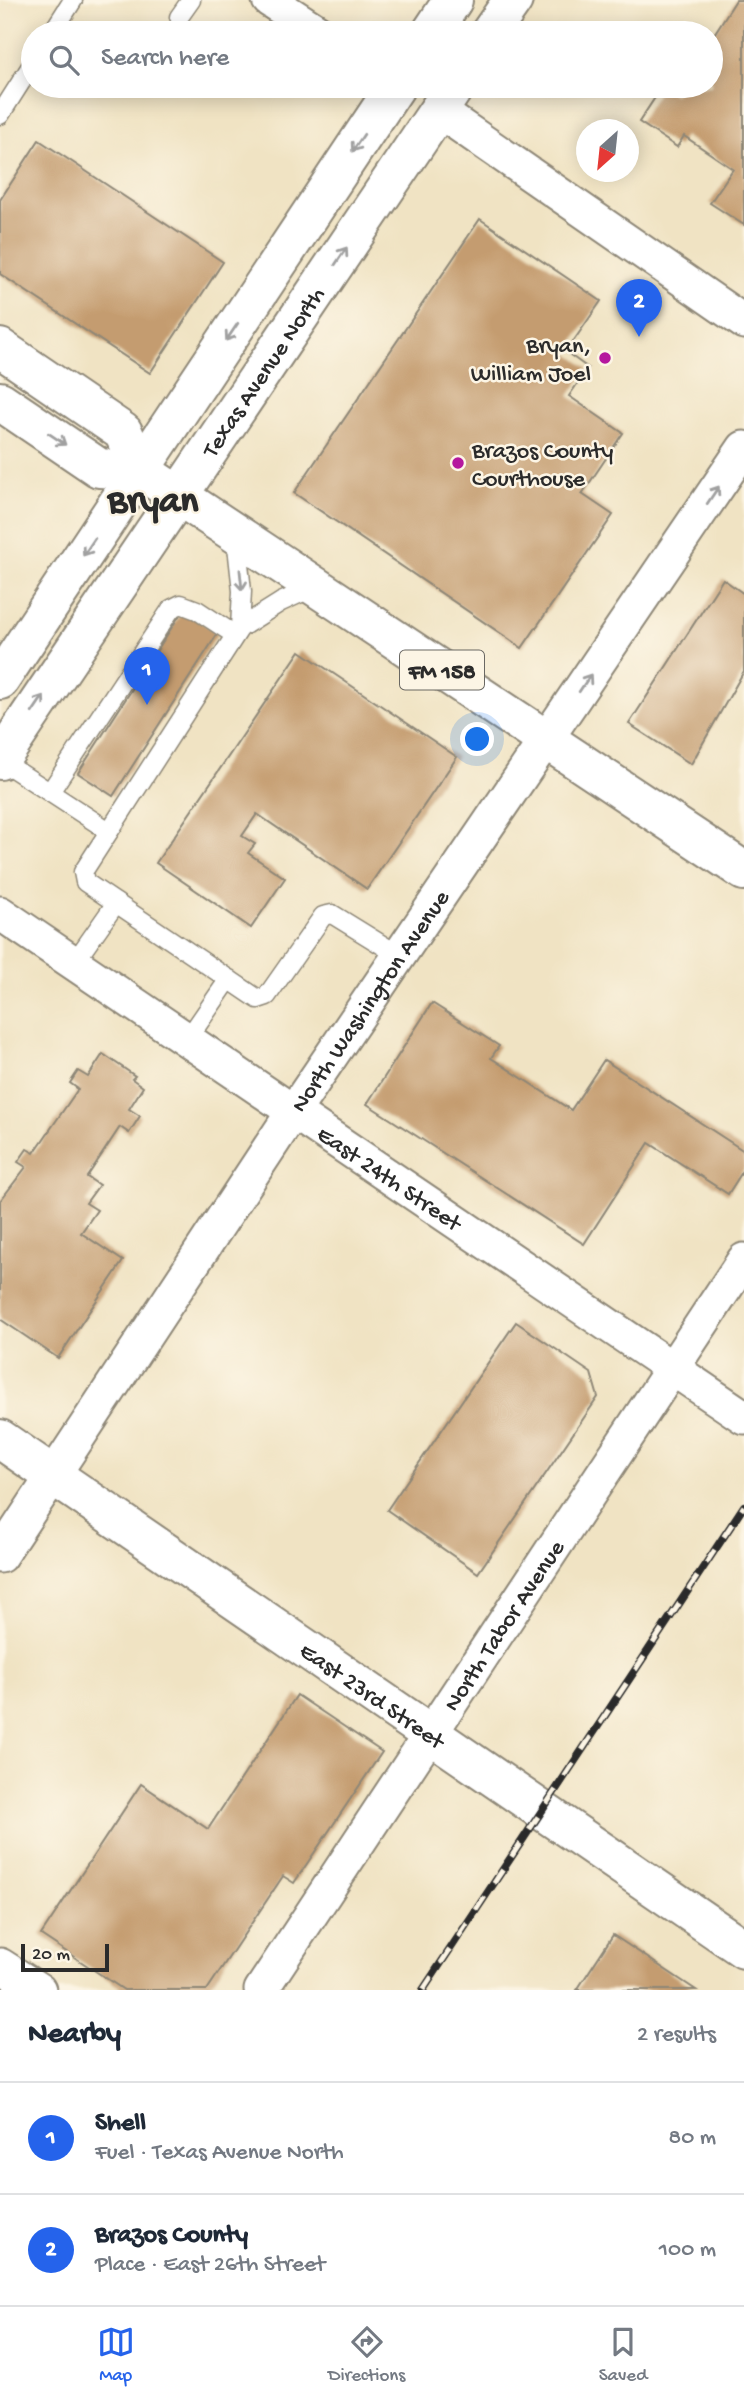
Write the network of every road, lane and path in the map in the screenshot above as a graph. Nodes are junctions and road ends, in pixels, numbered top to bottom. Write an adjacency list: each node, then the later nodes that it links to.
1 (73, 0): 7 (lane)
2 (191, 0): 6 (lane)
3 (269, 0): 8 (street)
4 (453, 0): 9 (main road)
5 (513, 0): 10 (main road)
6 (179, 17)
7 (60, 21)
8 (301, 21)
9 (439, 21)
10 (498, 21)
11 (21, 82): 14 (lane)
12 (388, 98): 19 (main road, Texas Avenue North, one-way to 19)
13 (447, 98): 15 (street); 20 (main road, Texas Avenue North, one-way to 13)
14 (0, 115)
15 (744, 322)
16 (0, 348): 19 (main road)
17 (0, 401): 19 (main road, FM 158, one-way to 19)
18 (744, 448): 25 (street, North Washington Avenue, one-way to 18)
19 (140, 470): 20 (main road, FM 158); 24 (main road, Texas Avenue North, one-way to 24)
20 (178, 494): 21 (main road, FM 158); 26 (main road, Texas Avenue North, one-way to 20)
21 (235, 533): 22 (main road, FM 158); 23 (lane, one-way to 23)
22 (316, 586): 23 (lane); 25 (main road, FM 158)
23 (237, 631): 27 (lane); 28 (lane)
24 (5, 661)
25 (547, 739): 29 (main road, FM 158); 32 (street, North Washington Avenue)
26 (0, 760): 27 (lane)
27 (50, 792): 28 (lane)
28 (109, 831): 30 (lane)
29 (744, 871)
30 (116, 903): 33 (lane); 34 (lane)
31 (0, 914): 33 (street, East 24th Street)
32 (400, 956): 34 (lane); 36 (street, North Washington Avenue)
33 (74, 963): 35 (street, East 24th Street)
34 (229, 979): 35 (lane)
35 (187, 1040): 36 (street, East 24th Street)
36 (293, 1111): 38 (street, East 24th Street); 41 (street, North Washington Avenue)
37 (744, 1261): 38 (street, North Tabor Avenue)
38 (672, 1369): 39 (street, East 24th Street); 43 (street, North Tabor Avenue)
39 (744, 1417)
40 (0, 1438): 41 (main road, East 23rd Street)
41 (54, 1476): 42 (street, North Washington Avenue); 43 (main road, East 23rd Street)
42 (0, 1556)
43 (430, 1734): 44 (main road, East 23rd Street); 47 (street, North Tabor Avenue)
44 (744, 1949)
45 (0, 1965): 46 (street)
46 (39, 1990)
47 (261, 1990)

